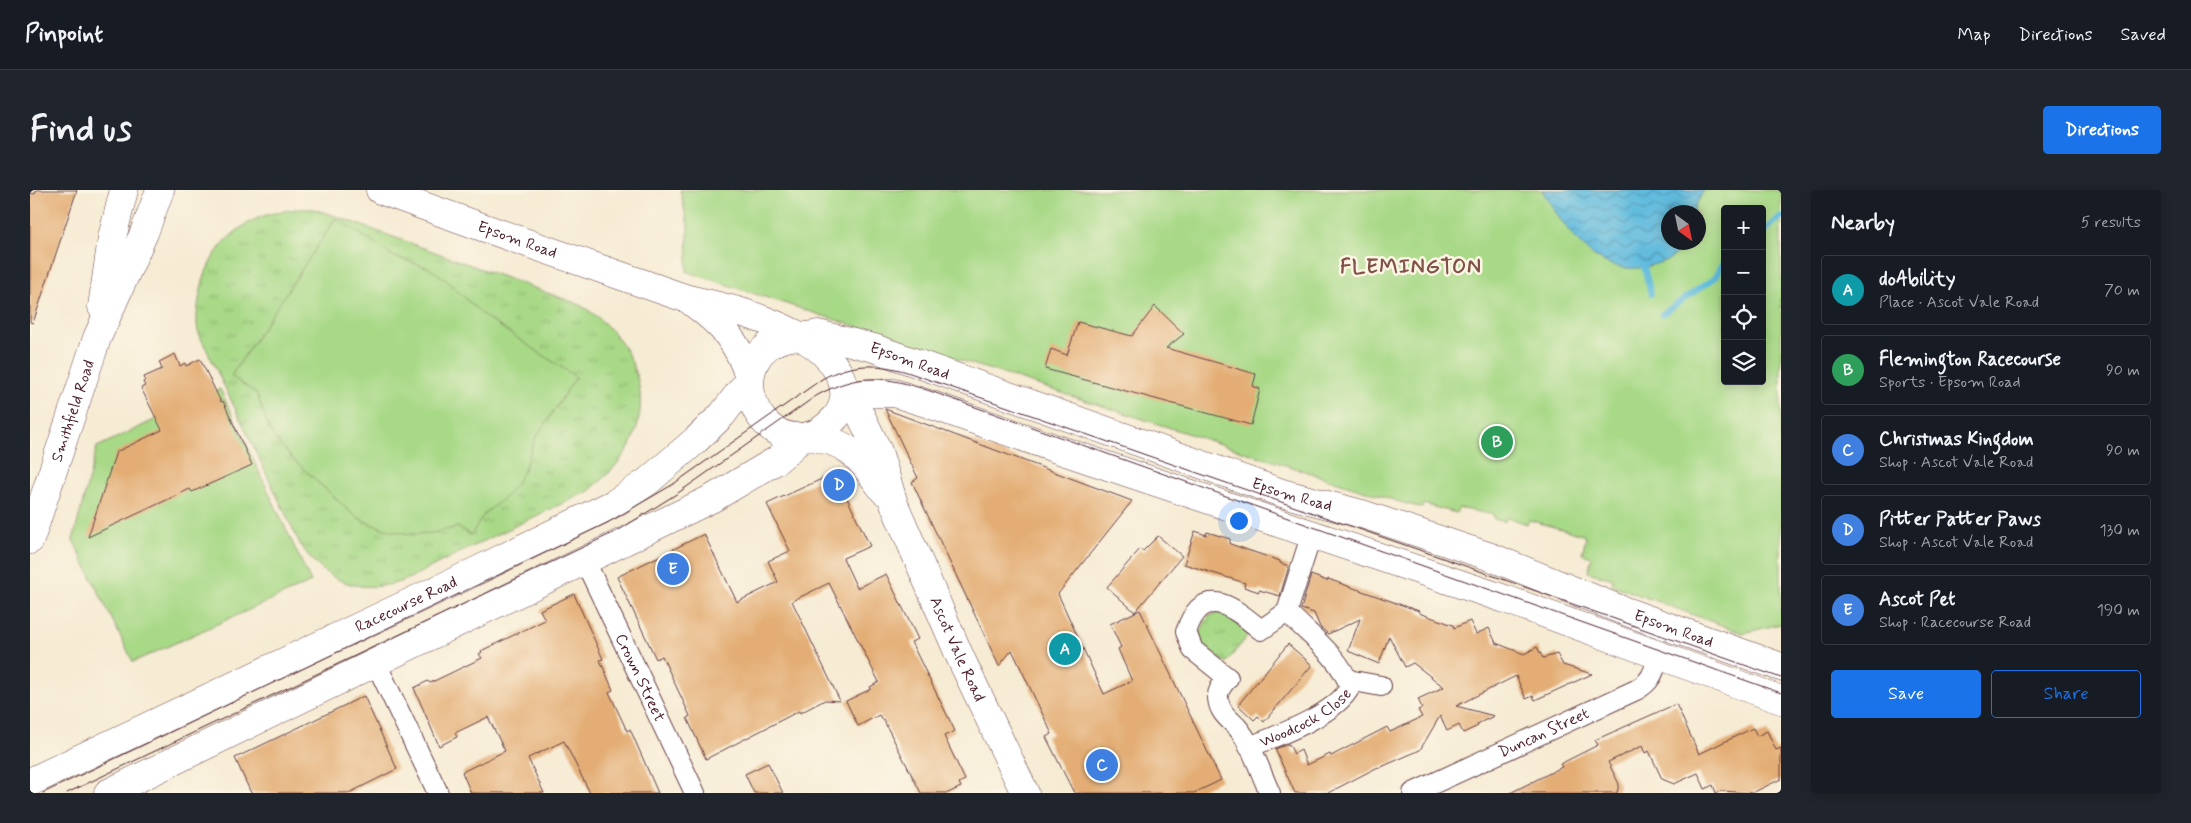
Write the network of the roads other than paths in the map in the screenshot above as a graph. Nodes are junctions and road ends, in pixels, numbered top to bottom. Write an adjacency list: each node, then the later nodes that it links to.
1 (124, 190): 6 (main road, Smithfield Road)
2 (160, 190): 6 (main road, Smithfield Road)
3 (380, 190): 4 (main road, Epsom Road)
4 (686, 298): 5 (main road, Epsom Road); 7 (main road, Epsom Road)
5 (800, 336): 7 (main road); 8 (main road); 18 (main road, Epsom Road)
6 (97, 338): 11 (main road, Smithfield Road)
7 (749, 379): 9 (main road); 15 (main road, Racecourse Road)
8 (845, 397): 9 (main road); 10 (main road, Ascot Vale Road); 12 (main road, Epsom Road)
9 (805, 436): 10 (main road, Ascot Vale Road); 13 (main road)
10 (894, 504): 27 (main road, Ascot Vale Road)
11 (32, 531)
12 (1312, 534): 14 (street); 16 (main road, Epsom Road)
13 (585, 561): 17 (main road); 26 (street, Crown Street)
14 (1287, 612): 19 (street, Woodcock Close); 22 (street, Woodcock Close)
15 (358, 627): 17 (main road); 23 (main road, Racecourse Road)
16 (1659, 657): 21 (main road, Epsom Road); 29 (street, Duncan Street)
17 (376, 663): 24 (main road); 25 (street)
18 (1781, 667)
19 (1348, 680): 20 (street, Woodcock Close); 22 (street, Woodcock Close)
20 (1381, 686)
21 (1781, 700)
22 (1249, 747): 28 (street, Woodcock Close)
23 (34, 778)
24 (108, 793)
25 (438, 793)
26 (695, 793)
27 (1025, 793)
28 (1270, 793)
29 (1413, 793)

